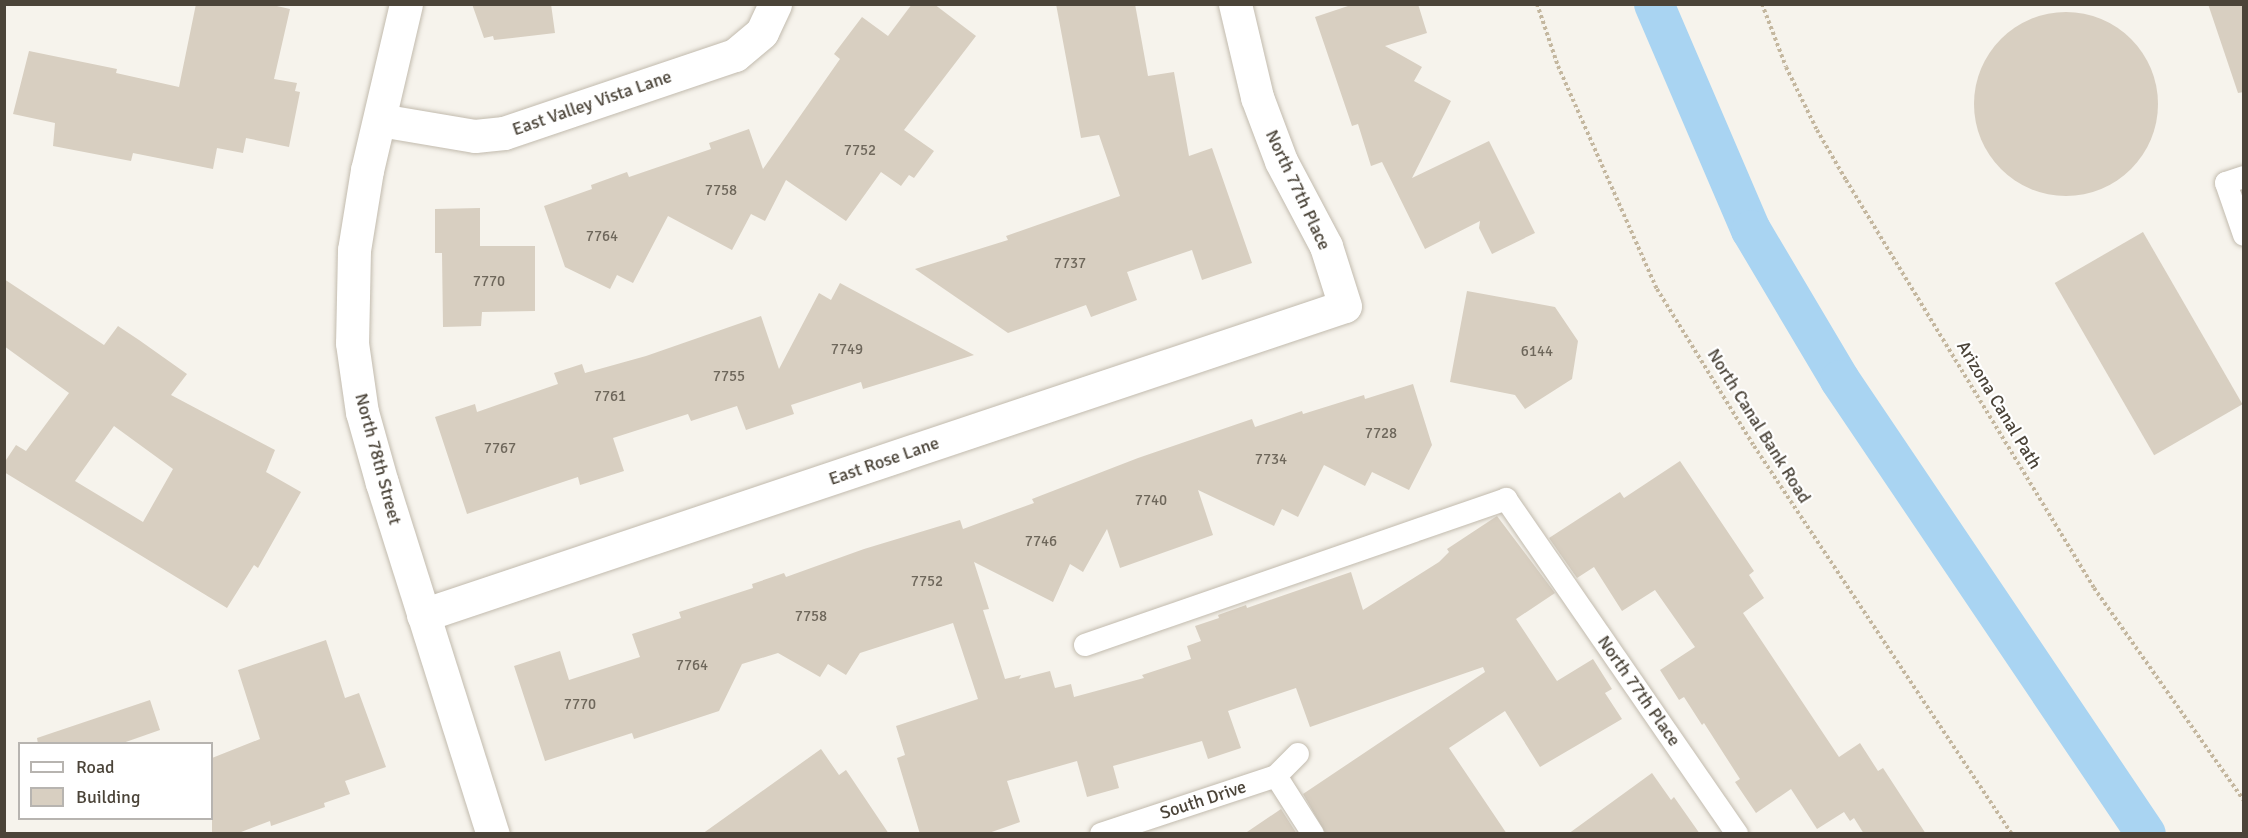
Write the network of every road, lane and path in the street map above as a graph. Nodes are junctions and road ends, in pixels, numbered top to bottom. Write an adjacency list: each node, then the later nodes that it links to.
1 (406, 4): 6 (street, North 78th Street)
2 (775, 4): 6 (street, East Valley Vista Lane)
3 (1235, 4): 9 (street, North 77th Place)
4 (1537, 4): 19 (path, North Canal Bank Road)
5 (1762, 4): 14 (path, Arizona Canal Path)
6 (380, 120): 10 (street, North 78th Street)
7 (2244, 177): 8 (lane)
8 (2244, 235)
9 (1345, 306): 10 (street, East Rose Lane)
10 (423, 615): 15 (street, North 78th Street)
11 (1085, 645): 18 (lane, North 77th Place)
12 (1298, 754): 13 (lane, South Drive)
13 (1276, 776): 16 (lane, South Drive); 17 (lane)
14 (2244, 801)
15 (494, 834)
16 (1101, 834)
17 (1313, 834)
18 (1737, 834)
19 (2013, 834)

